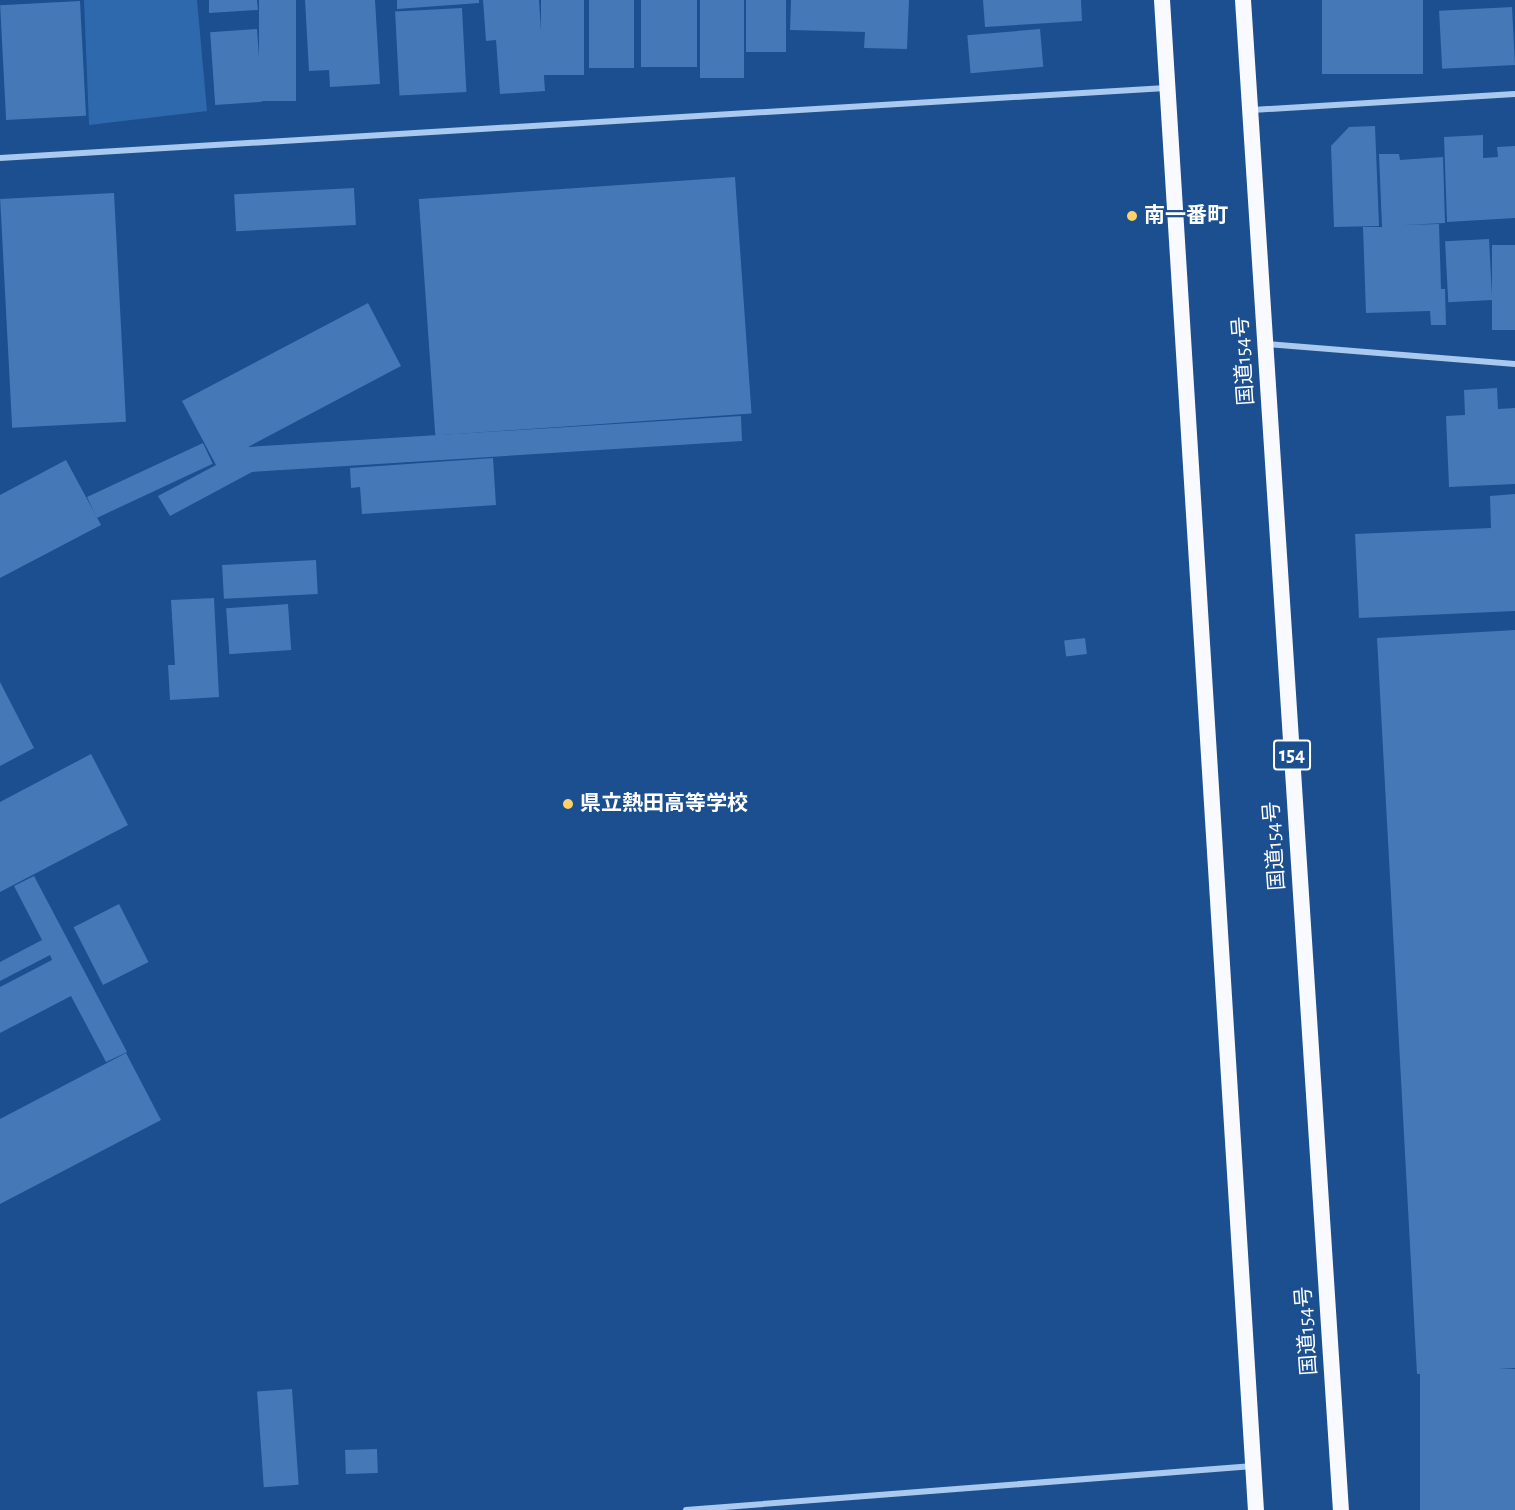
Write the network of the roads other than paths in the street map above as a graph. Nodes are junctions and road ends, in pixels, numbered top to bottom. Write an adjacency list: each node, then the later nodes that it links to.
1 (1162, 0): 3 (highway)
2 (1243, 0): 5 (highway, 国道154号 / 154)
3 (1170, 87): 6 (street); 9 (highway)
4 (1515, 94): 5 (street)
5 (1250, 110): 7 (highway, 国道154号 / 154)
6 (0, 158)
7 (1265, 344): 8 (street); 12 (highway, 国道154号 / 154)
8 (1515, 364)
9 (1254, 1466): 10 (street); 11 (highway)
10 (686, 1510)
11 (1256, 1510)
12 (1341, 1510)

